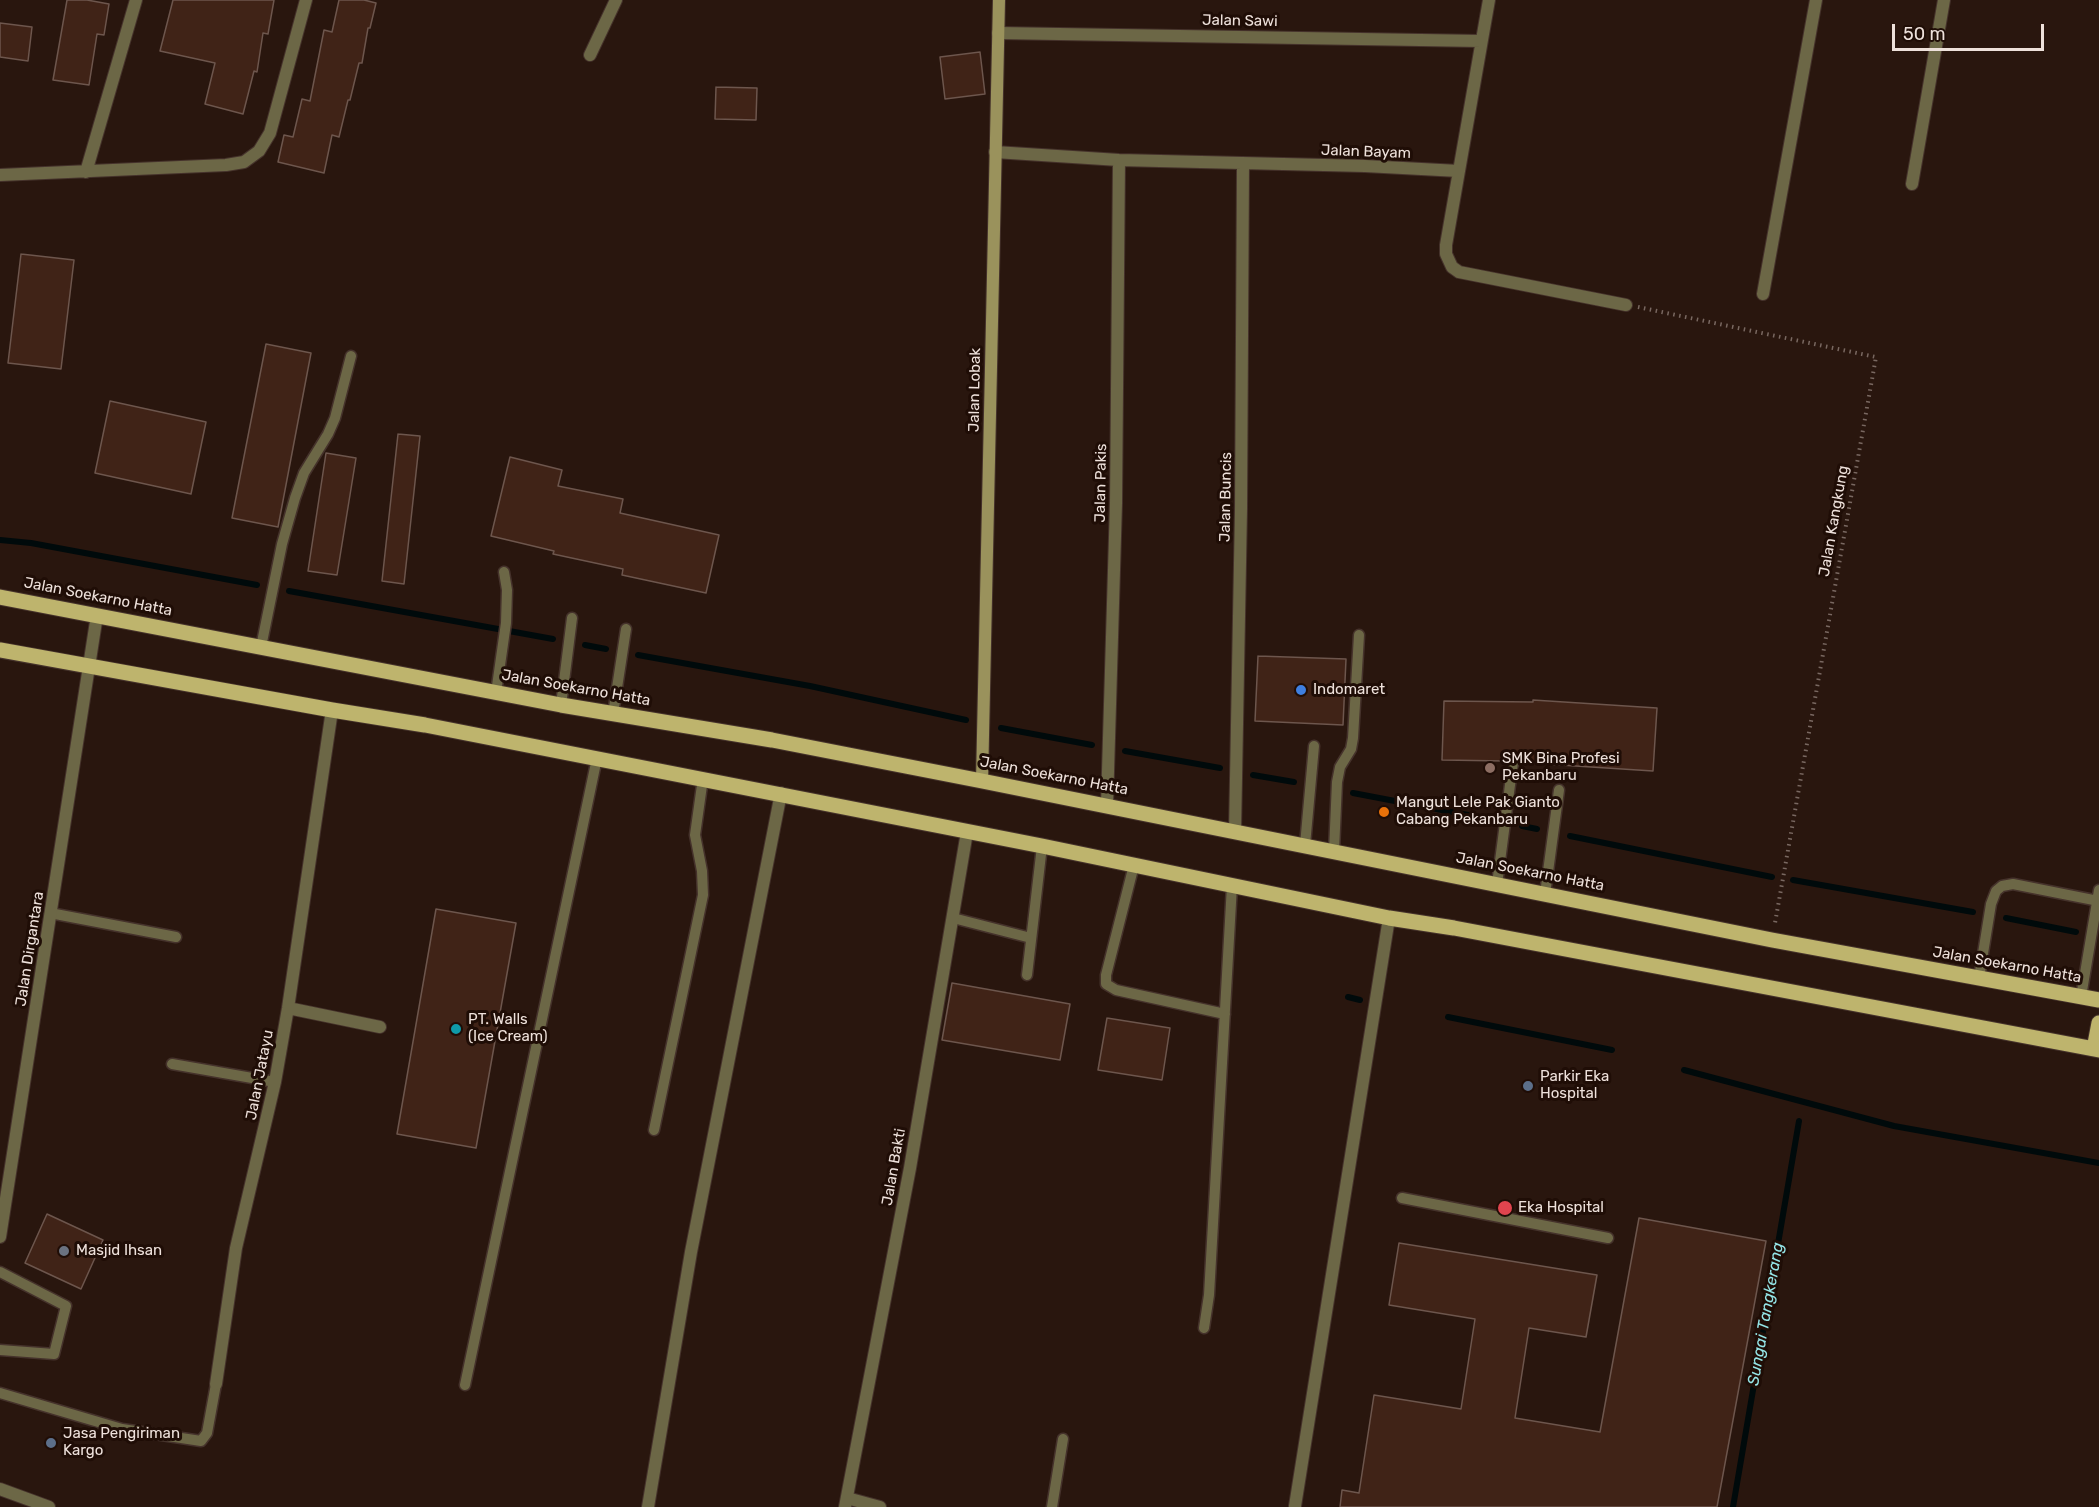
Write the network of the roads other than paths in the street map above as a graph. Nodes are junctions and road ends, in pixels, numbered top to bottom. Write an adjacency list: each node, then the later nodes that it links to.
1 (136, 0): 15 (street)
2 (306, 0): 15 (street)
3 (616, 0): 10 (street)
4 (999, 0): 8 (main road, Jalan Lobak)
5 (1489, 0): 9 (street)
6 (1816, 0): 18 (street)
7 (1944, 0): 17 (street)
8 (998, 33): 9 (street, Jalan Sawi); 11 (main road, Jalan Lobak)
9 (1481, 41): 14 (street)
10 (590, 56)
11 (995, 152): 12 (street, Jalan Bayam); 38 (main road, Jalan Lobak)
12 (1119, 160): 13 (street, Jalan Bayam); 41 (street, Jalan Pakis)
13 (1243, 164): 14 (street, Jalan Bayam); 43 (street, Jalan Buncis)
14 (1459, 171): 19 (street)
15 (86, 172): 16 (street)
16 (0, 175)
17 (1912, 184)
18 (1763, 294)
19 (1626, 305)
20 (351, 356): 27 (lane)
21 (504, 572): 30 (lane)
22 (0, 597): 23 (main road, Jalan Soekarno Hatta)
23 (97, 615): 27 (main road, Jalan Soekarno Hatta); 29 (street, Jalan Dirgantara)
24 (572, 618): 31 (lane)
25 (626, 629): 33 (lane)
26 (1359, 634): 46 (lane)
27 (261, 647): 30 (main road, Jalan Soekarno Hatta)
28 (0, 650): 29 (main road)
29 (89, 666): 32 (main road); 52 (street, Jalan Dirgantara)
30 (496, 693): 31 (main road, Jalan Soekarno Hatta)
31 (561, 705): 33 (main road, Jalan Soekarno Hatta)
32 (332, 710): 35 (main road); 61 (street, Jalan Jatayu)
33 (613, 714): 38 (main road, Jalan Soekarno Hatta)
34 (1314, 746): 44 (lane)
35 (597, 758): 37 (main road); 76 (lane)
36 (1513, 762): 48 (lane)
37 (703, 778): 40 (main road); 68 (lane)
38 (982, 781): 41 (main road, Jalan Soekarno Hatta)
39 (1559, 790): 50 (lane)
40 (781, 793): 42 (main road); 83 (street)
41 (1107, 805): 43 (main road, Jalan Soekarno Hatta)
42 (967, 832): 45 (main road); 53 (street, Jalan Bakti)
43 (1236, 832): 44 (main road, Jalan Soekarno Hatta)
44 (1305, 845): 46 (main road, Jalan Soekarno Hatta)
45 (1042, 846): 47 (main road); 56 (lane)
46 (1334, 851): 48 (main road, Jalan Soekarno Hatta)
47 (1134, 865): 49 (main road); 62 (lane)
48 (1497, 884): 50 (main road, Jalan Soekarno Hatta)
49 (1232, 885): 54 (main road); 62 (lane)
50 (1545, 894): 58 (main road, Jalan Soekarno Hatta)
51 (2099, 897): 58 (lane); 59 (lane)
52 (50, 913): 55 (lane); 70 (street, Jalan Dirgantara)
53 (953, 918): 56 (lane); 80 (street, Jalan Bakti)
54 (1389, 918): 65 (main road); 81 (street)
55 (176, 937)
56 (1031, 938): 57 (lane)
57 (1027, 975)
58 (1979, 978): 59 (main road, Jalan Soekarno Hatta)
59 (2081, 997): 60 (main road, Jalan Soekarno Hatta)
60 (2099, 1000)
61 (288, 1008): 64 (street); 67 (street, Jalan Jatayu)
62 (1225, 1014): 73 (lane)
63 (2099, 1023): 65 (main road)
64 (380, 1027)
65 (2097, 1050)
66 (172, 1064): 67 (lane)
67 (275, 1082): 75 (street, Jalan Jatayu)
68 (654, 1130)
69 (1402, 1198): 71 (lane)
70 (0, 1237)
71 (1608, 1238)
72 (0, 1272): 74 (lane)
73 (1204, 1328)
74 (0, 1350)
75 (216, 1384): 77 (lane, Jalan Jatayu)
76 (465, 1385)
77 (0, 1393)
78 (1063, 1439): 85 (lane)
79 (0, 1489): 82 (street)
80 (846, 1502): 84 (street)
81 (1295, 1506)
82 (49, 1507)
83 (648, 1507)
84 (880, 1507)
85 (1052, 1507)

